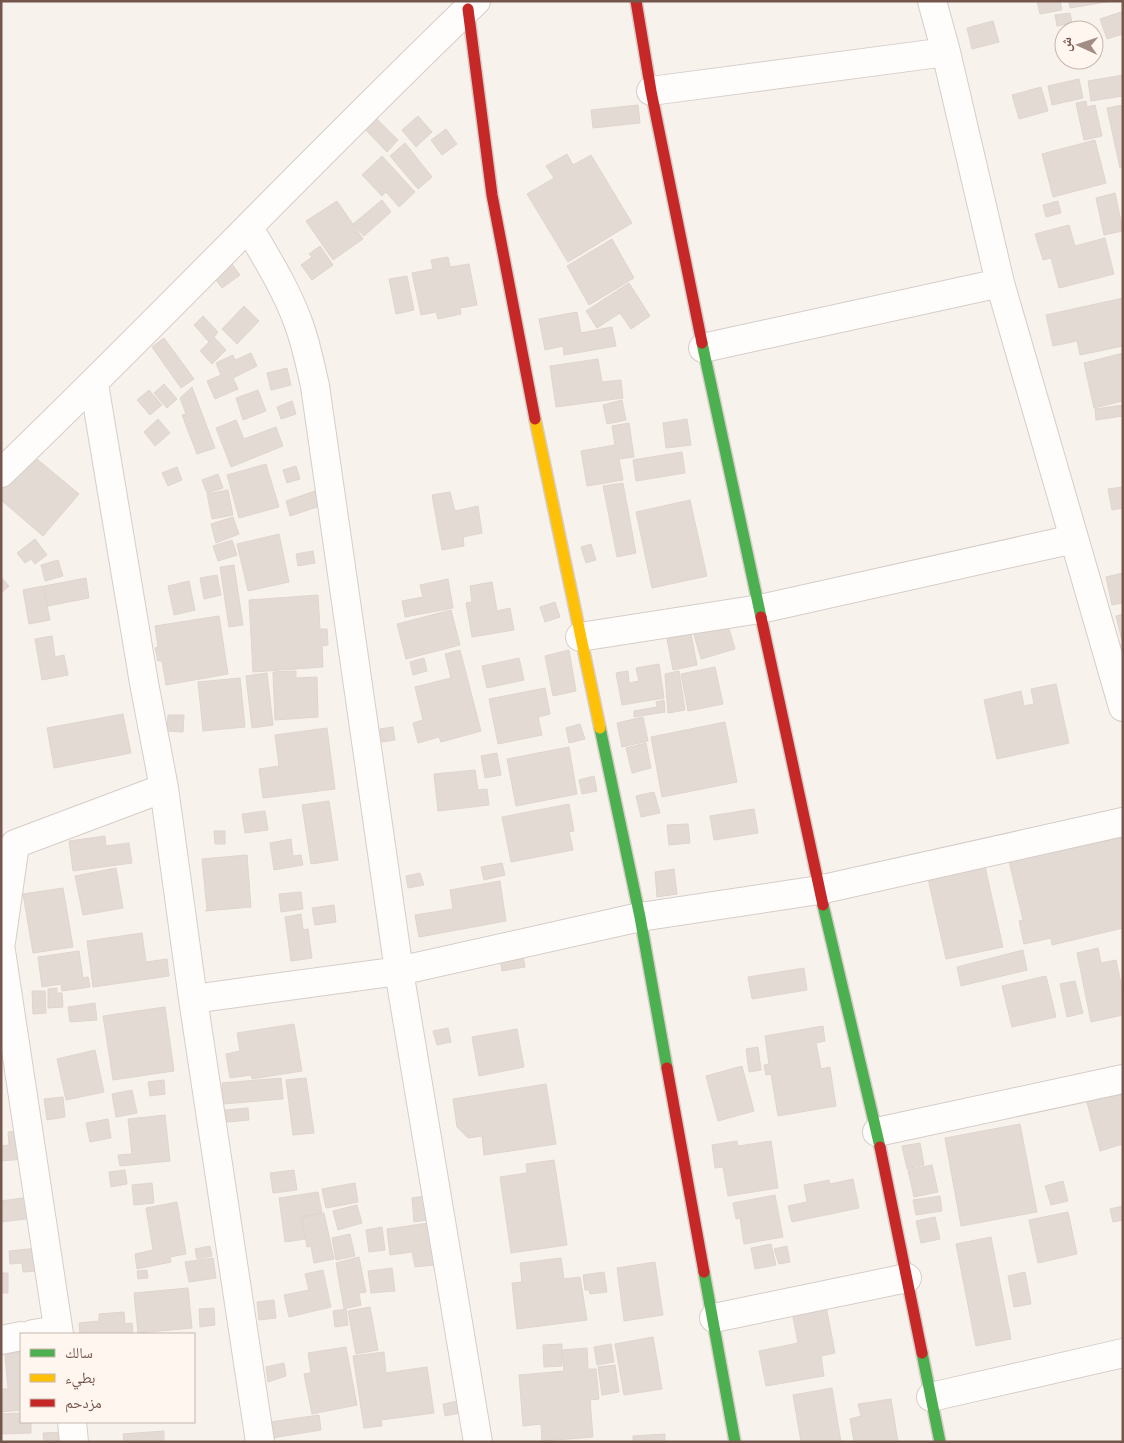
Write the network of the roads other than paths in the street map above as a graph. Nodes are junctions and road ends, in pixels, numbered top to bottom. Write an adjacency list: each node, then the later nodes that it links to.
1 (636, 1): 5 (street)
2 (932, 1): 4 (street)
3 (472, 5): 6 (street); 13 (street)
4 (946, 52): 5 (street); 7 (street)
5 (651, 91): 8 (street)
6 (249, 228): 9 (street); 21 (street)
7 (1000, 283): 8 (street); 11 (street)
8 (704, 348): 12 (street)
9 (94, 384): 10 (street); 15 (street)
10 (1, 473)
11 (1074, 539): 12 (street); 14 (street)
12 (760, 609): 13 (street); 17 (street)
13 (580, 637): 18 (street)
14 (1122, 701)
15 (164, 788): 19 (street); 22 (street)
16 (1123, 822): 17 (street)
17 (819, 890): 18 (street); 24 (street)
18 (640, 917): 21 (street); 26 (street)
19 (1, 942)
20 (1, 951): 27 (street)
21 (399, 971): 22 (street); 35 (street)
22 (193, 998): 34 (street)
23 (1123, 1079): 24 (street)
24 (877, 1132): 25 (street)
25 (907, 1278): 26 (street); 31 (street)
26 (714, 1318): 36 (street)
27 (50, 1333)
28 (20, 1336): 29 (street)
29 (1, 1340)
30 (1123, 1353): 31 (street)
31 (932, 1397): 37 (street)
32 (72, 1423): 33 (street)
33 (74, 1442)
34 (260, 1442)
35 (478, 1442)
36 (735, 1442)
37 (940, 1442)

